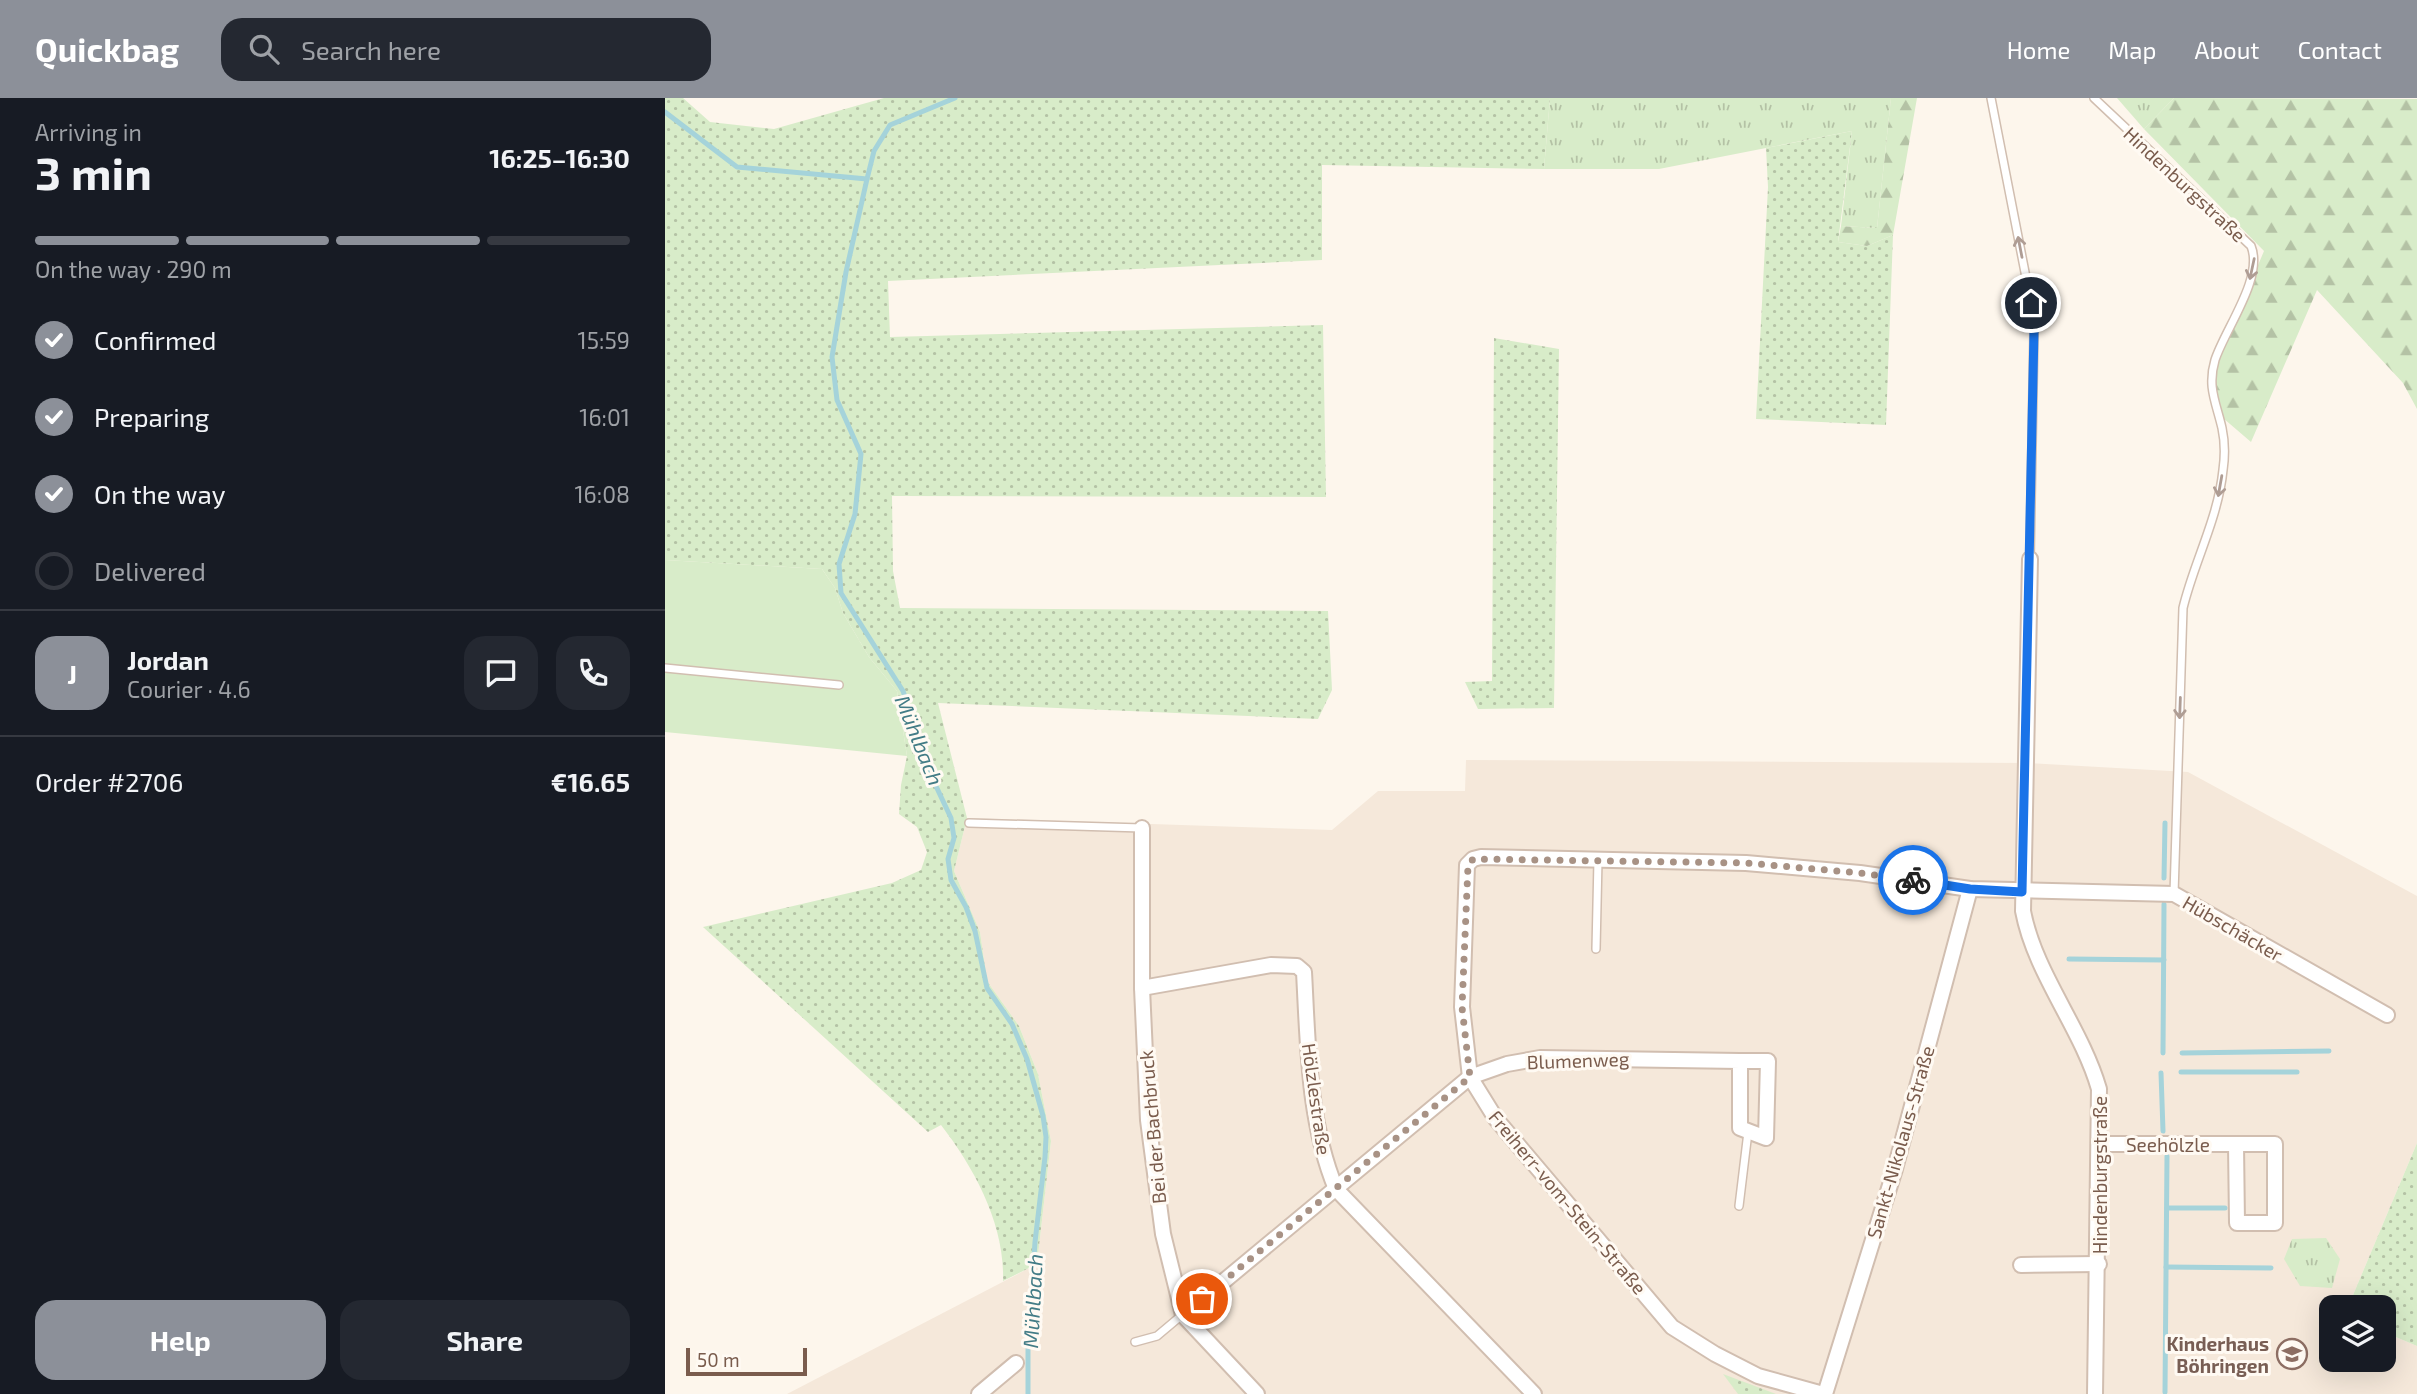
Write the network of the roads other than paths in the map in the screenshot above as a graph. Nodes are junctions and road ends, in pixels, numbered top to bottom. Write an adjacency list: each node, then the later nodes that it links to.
1 (1991, 98): 3 (lane, Hindenburgstraße, one-way to 1)
2 (2094, 98): 12 (lane, Hindenburgstraße, one-way to 12)
3 (2030, 559): 11 (street, Hindenburgstraße)
4 (665, 668): 5 (lane)
5 (839, 685)
6 (969, 823): 7 (lane)
7 (1142, 828): 14 (street, Bei der Bachbruck)
8 (1598, 860): 9 (street, Hübschäcker); 10 (street, Hübschäcker); 13 (lane)
9 (1468, 866): 17 (street, Freiherr-vom-Stein-Straße)
10 (1970, 889): 11 (street, Hübschäcker); 33 (street, Sankt-Nikolaus-Straße)
11 (2022, 892): 12 (street, Hübschäcker); 19 (street, Hindenburgstraße)
12 (2174, 894): 15 (street, Hübschäcker)
13 (1596, 948)
14 (1142, 988): 21 (street, Hölzlestraße); 25 (street, Bei der Bachbruck)
15 (2386, 1015)
16 (1739, 1060): 17 (street, Blumenweg); 18 (street); 18 (street, Blumenweg)
17 (1470, 1077): 21 (street, Blumenweg); 33 (street, Freiherr-vom-Stein-Straße)
18 (1748, 1131): 22 (lane)
19 (2099, 1144): 20 (street, Seehölzle); 23 (street, Hindenburgstraße)
20 (2236, 1144): 20 (street, Seehölzle)
21 (1336, 1189): 25 (street, Blumenweg); 28 (street, Hölzlestraße)
22 (1739, 1206)
23 (2099, 1264): 24 (street, Hindenburgstraße); 34 (street, Hindenburgstraße)
24 (2021, 1265)
25 (1182, 1315): 26 (lane, Blumenweg); 30 (street)
26 (1135, 1342)
27 (1016, 1363): 29 (street)
28 (1522, 1382): 31 (street); 32 (street, Hölzlestraße)
29 (979, 1394)
30 (1257, 1394)
31 (1510, 1394)
32 (1534, 1394)
33 (1824, 1394)
34 (2095, 1394)

